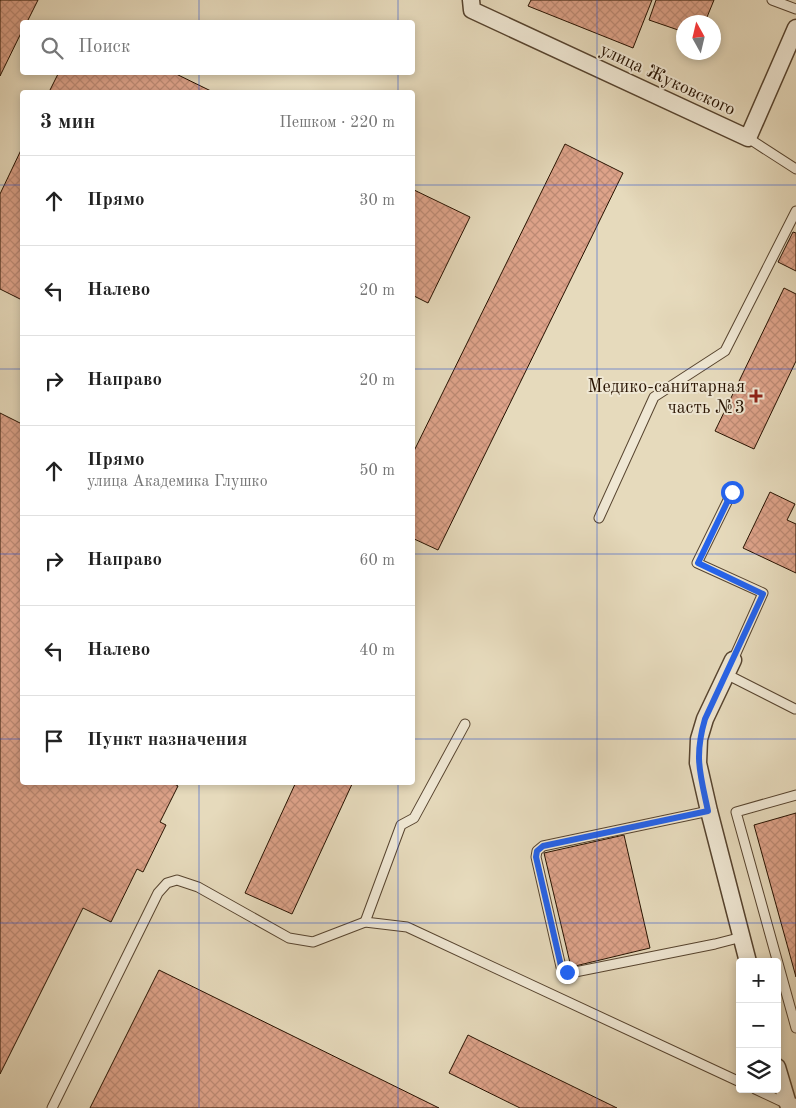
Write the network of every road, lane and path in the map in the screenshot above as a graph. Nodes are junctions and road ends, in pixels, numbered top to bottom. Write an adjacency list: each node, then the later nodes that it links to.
1 (472, 0): 5 (street, улица Жуковского)
2 (772, 0): 3 (lane)
3 (796, 9)
4 (796, 28): 5 (street, улица Жуковского)
5 (748, 138): 6 (lane)
6 (796, 169)
7 (796, 211): 9 (lane)
8 (732, 492): 10 (lane)
9 (599, 518)
10 (729, 667): 11 (lane); 14 (street)
11 (795, 709)
12 (465, 724): 15 (lane)
13 (796, 795): 18 (lane)
14 (708, 811): 16 (street); 16 (lane)
15 (365, 922): 20 (lane); 23 (lane)
16 (742, 937): 17 (street)
17 (747, 958)
18 (796, 1028)
19 (781, 1077): 22 (street)
20 (736, 1080)
21 (764, 1093): 22 (lane)
22 (792, 1106)
23 (52, 1108)

